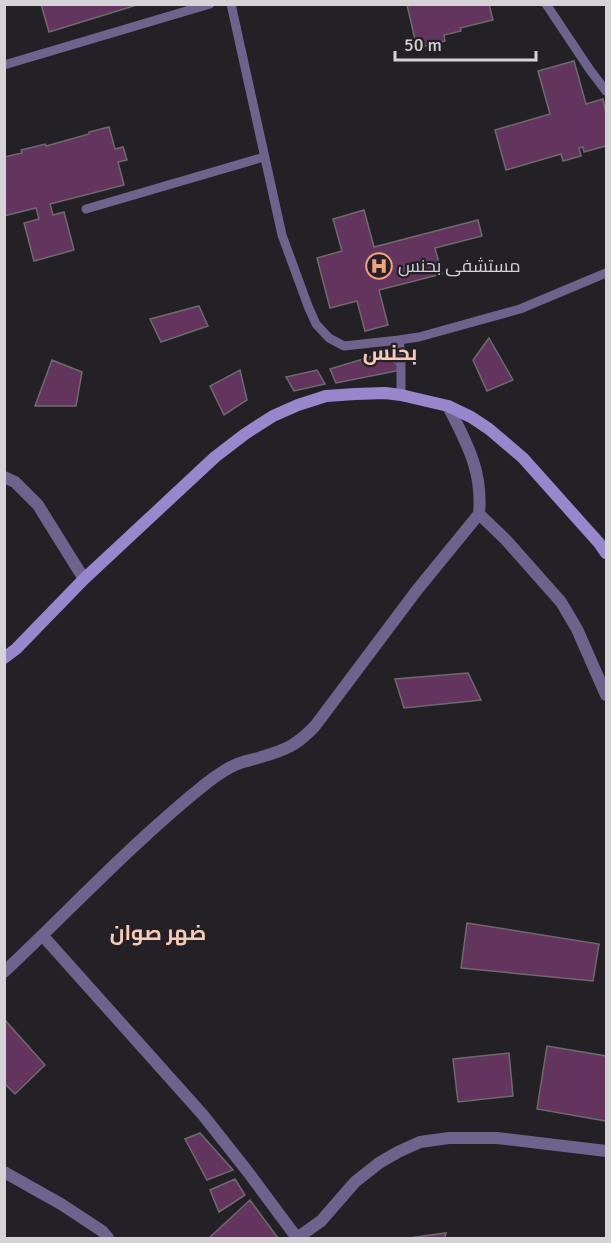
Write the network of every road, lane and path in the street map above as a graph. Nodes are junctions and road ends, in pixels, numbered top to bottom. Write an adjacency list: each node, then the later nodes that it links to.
1 (210, 4): 4 (lane)
2 (231, 4): 6 (lane)
3 (546, 4): 5 (lane)
4 (4, 65)
5 (606, 91)
6 (264, 157): 7 (lane); 9 (lane)
7 (86, 209)
8 (606, 273): 9 (lane)
9 (399, 340): 10 (lane)
10 (401, 395): 11 (main road); 15 (main road)
11 (448, 406): 13 (street); 14 (main road)
12 (4, 477): 15 (street)
13 (479, 514): 17 (street); 18 (street)
14 (606, 553)
15 (84, 579): 16 (main road)
16 (4, 658)
17 (606, 695)
18 (43, 936): 19 (street); 23 (street)
19 (4, 972)
20 (606, 1151): 23 (street)
21 (4, 1172): 22 (street)
22 (108, 1239)
23 (297, 1239)

